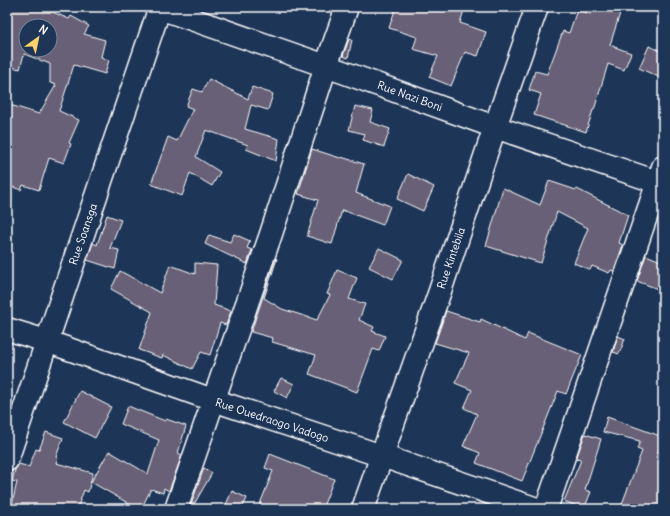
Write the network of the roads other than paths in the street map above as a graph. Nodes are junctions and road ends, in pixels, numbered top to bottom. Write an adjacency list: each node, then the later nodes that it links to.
1 (159, 7): 4 (street, Rue Nazi Boni); 8 (street, Rue Soansga)
2 (347, 7): 4 (street)
3 (537, 7): 5 (street, Rue Kintebila)
4 (326, 66): 5 (street, Rue Nazi Boni); 9 (street)
5 (495, 127): 6 (street, Rue Nazi Boni); 10 (street, Rue Kintebila)
6 (661, 178): 15 (street)
7 (7, 329): 8 (street, Rue Ouedraogo Vadogo)
8 (46, 341): 9 (street, Rue Ouedraogo Vadogo); 11 (street, Rue Soansga)
9 (213, 400): 10 (street, Rue Ouedraogo Vadogo); 12 (street)
10 (382, 456): 13 (street, Rue Kintebila); 14 (street, Rue Ouedraogo Vadogo)
11 (7, 460)
12 (176, 509)
13 (363, 509)
14 (537, 509)
15 (546, 509)

